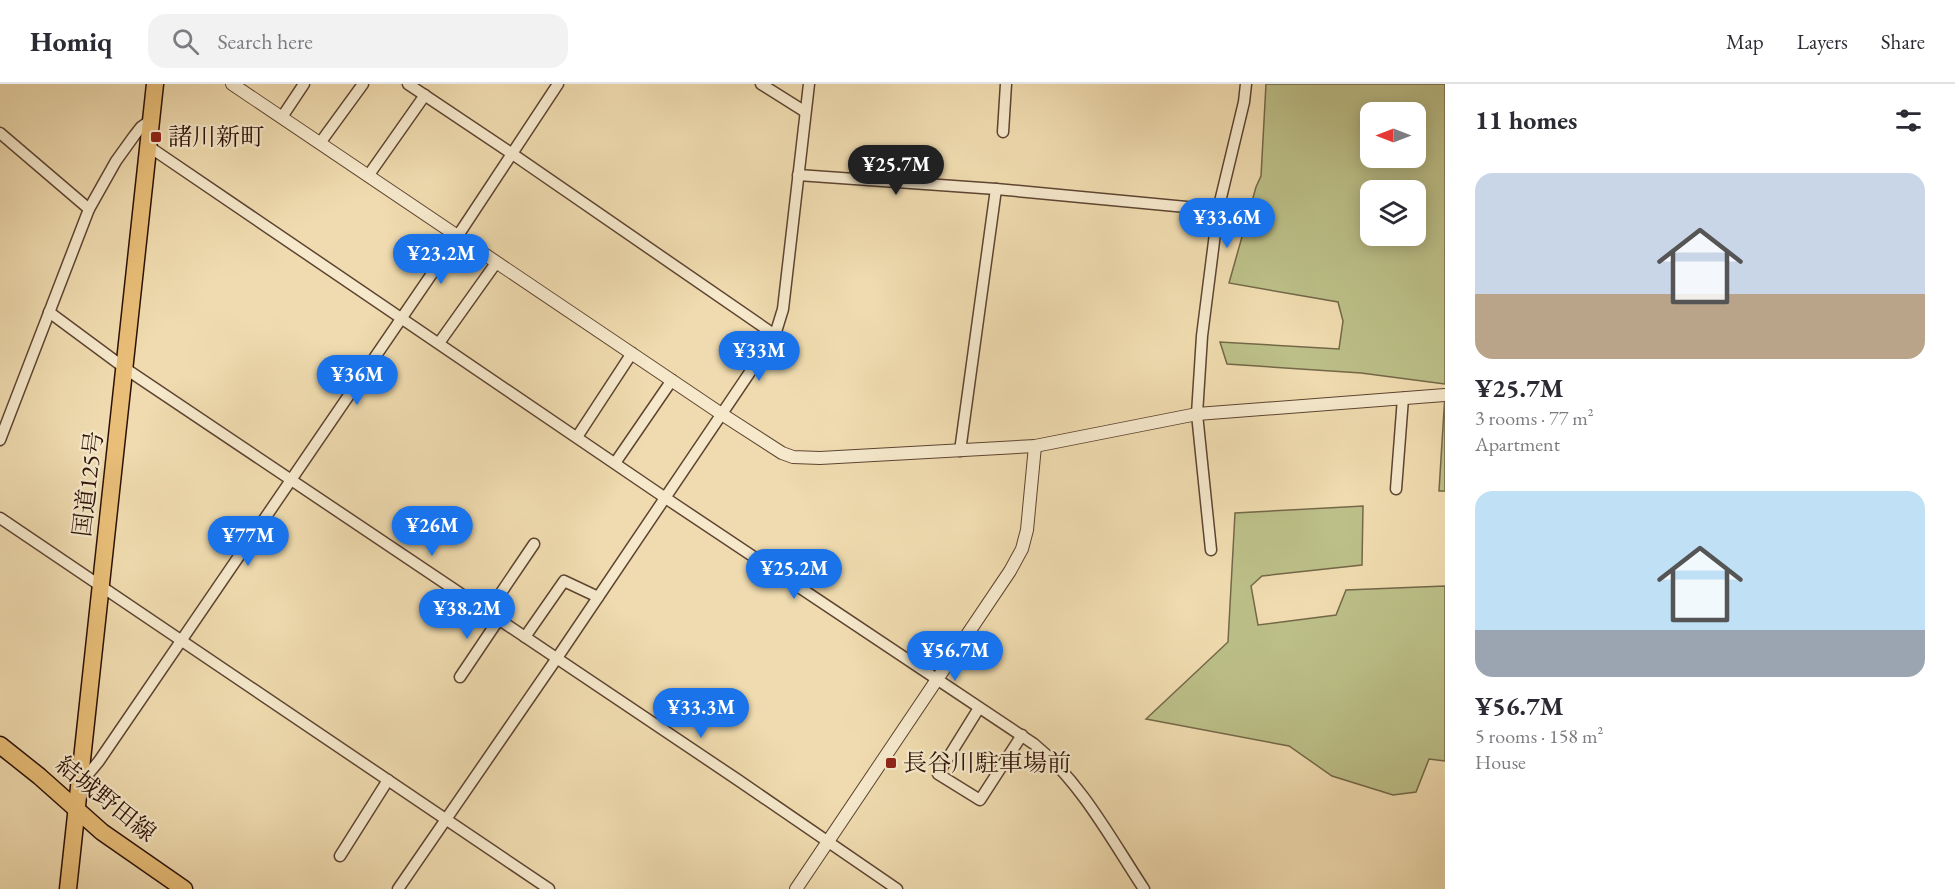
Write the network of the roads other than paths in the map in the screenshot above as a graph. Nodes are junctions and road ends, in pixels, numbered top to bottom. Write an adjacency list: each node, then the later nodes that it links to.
1 (155, 84): 14 (main road, 国道125号)
2 (232, 84): 13 (street)
3 (304, 84): 13 (street)
4 (363, 84): 17 (street)
5 (408, 84): 11 (street)
6 (558, 84): 19 (street)
7 (761, 84): 12 (street)
8 (809, 84): 12 (street)
9 (1006, 84): 15 (street)
10 (1246, 84): 24 (street)
11 (425, 95): 19 (street); 20 (street)
12 (804, 111): 21 (street)
13 (282, 117): 17 (street)
14 (151, 120): 18 (main road, 国道125号); 23 (street)
15 (1003, 132)
16 (0, 133): 23 (street)
17 (320, 143): 20 (street)
18 (148, 147): 28 (street); 32 (main road, 国道125号)
19 (511, 153): 25 (street); 29 (street)
20 (368, 176): 25 (street)
21 (798, 176): 22 (street); 29 (street)
22 (996, 189): 24 (street); 41 (street)
23 (89, 209): 27 (street)
24 (1218, 210): 37 (street)
25 (457, 237): 26 (street); 28 (street)
26 (496, 263): 30 (street); 31 (street)
27 (49, 312): 32 (street); 39 (street)
28 (401, 317): 30 (street); 43 (street)
29 (775, 335): 36 (street)
30 (439, 343): 38 (street)
31 (632, 353): 33 (street); 38 (street)
32 (126, 369): 43 (street); 49 (main road, 国道125号)
33 (672, 380): 36 (street); 42 (street)
34 (1445, 395): 35 (street)
35 (1403, 398): 37 (street); 44 (street)
36 (720, 413): 41 (street); 45 (street)
37 (1197, 414): 40 (street); 48 (street)
38 (577, 437): 42 (street)
39 (0, 440)
40 (1035, 446): 41 (street); 57 (street)
41 (960, 450)
42 (615, 463): 45 (street)
43 (290, 480): 51 (street); 54 (street)
44 (1396, 489)
45 (664, 497): 50 (street); 57 (street)
46 (0, 518): 49 (street)
47 (534, 544): 51 (street)
48 (1211, 550)
49 (101, 587): 54 (street); 61 (main road, 国道125号)
50 (598, 597): 53 (street); 55 (street)
51 (488, 612): 52 (street)
52 (499, 619): 53 (street); 56 (street)
53 (525, 636): 55 (street)
54 (182, 639): 61 (street); 62 (street)
55 (557, 658): 64 (street); 65 (street)
56 (460, 676)
57 (939, 680): 58 (street); 65 (street)
58 (979, 708): 59 (street); 59 (street)
59 (1022, 735): 73 (street)
60 (0, 745): 63 (main road, 結城野田線)
61 (79, 779): 63 (main road, 国道125号)
62 (388, 780): 64 (street); 66 (street)
63 (76, 808): 67 (main road, 国道125号); 68 (main road, 結城野田線)
64 (445, 819): 69 (street); 70 (street)
65 (829, 841): 71 (street); 72 (street)
66 (340, 856)
67 (68, 889)
68 (184, 889)
69 (398, 889)
70 (549, 889)
71 (796, 889)
72 (897, 889)
73 (1144, 889)

